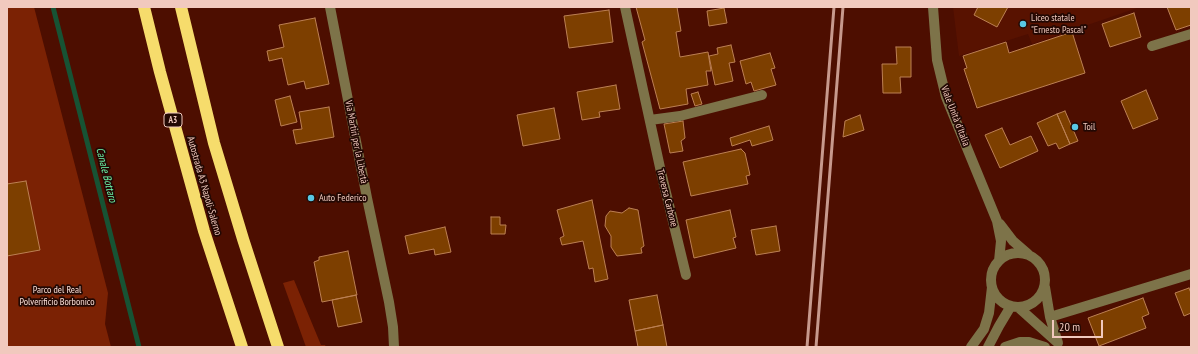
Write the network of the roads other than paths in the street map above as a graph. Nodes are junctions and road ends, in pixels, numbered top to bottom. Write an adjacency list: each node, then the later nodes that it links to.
1 (144, 7): 20 (highway, Autostrada A3 Napoli-Salerno / A3)
2 (181, 7): 21 (highway)
3 (330, 7): 22 (street, Via Martiri per la Libertà)
4 (626, 7): 9 (street, Traversa Carbone)
5 (933, 7): 10 (street, Viale Unità d'Italia)
6 (1191, 34): 7 (street)
7 (1152, 46)
8 (762, 95): 9 (street)
9 (650, 120): 14 (street, Traversa Carbone)
10 (997, 221): 11 (street, Viale Unità d'Italia); 12 (street, Viale Unità d'Italia)
11 (1030, 255): 12 (street); 15 (street, Viale Unità d'Italia)
12 (999, 261): 16 (street, Viale Unità d'Italia)
13 (1191, 274): 18 (street)
14 (686, 275)
15 (1045, 286): 17 (street); 18 (street, Viale Unità d'Italia)
16 (992, 287): 17 (street, Viale Unità d'Italia); 23 (street)
17 (1015, 307): 19 (street, Viale Unità d'Italia); 24 (street)
18 (1050, 317): 19 (street, Viale Unità d'Italia)
19 (1059, 345)
20 (242, 347)
21 (278, 347)
22 (394, 347)
23 (971, 347)
24 (988, 347)
25 (1005, 347): 26 (street)
26 (1045, 347)

